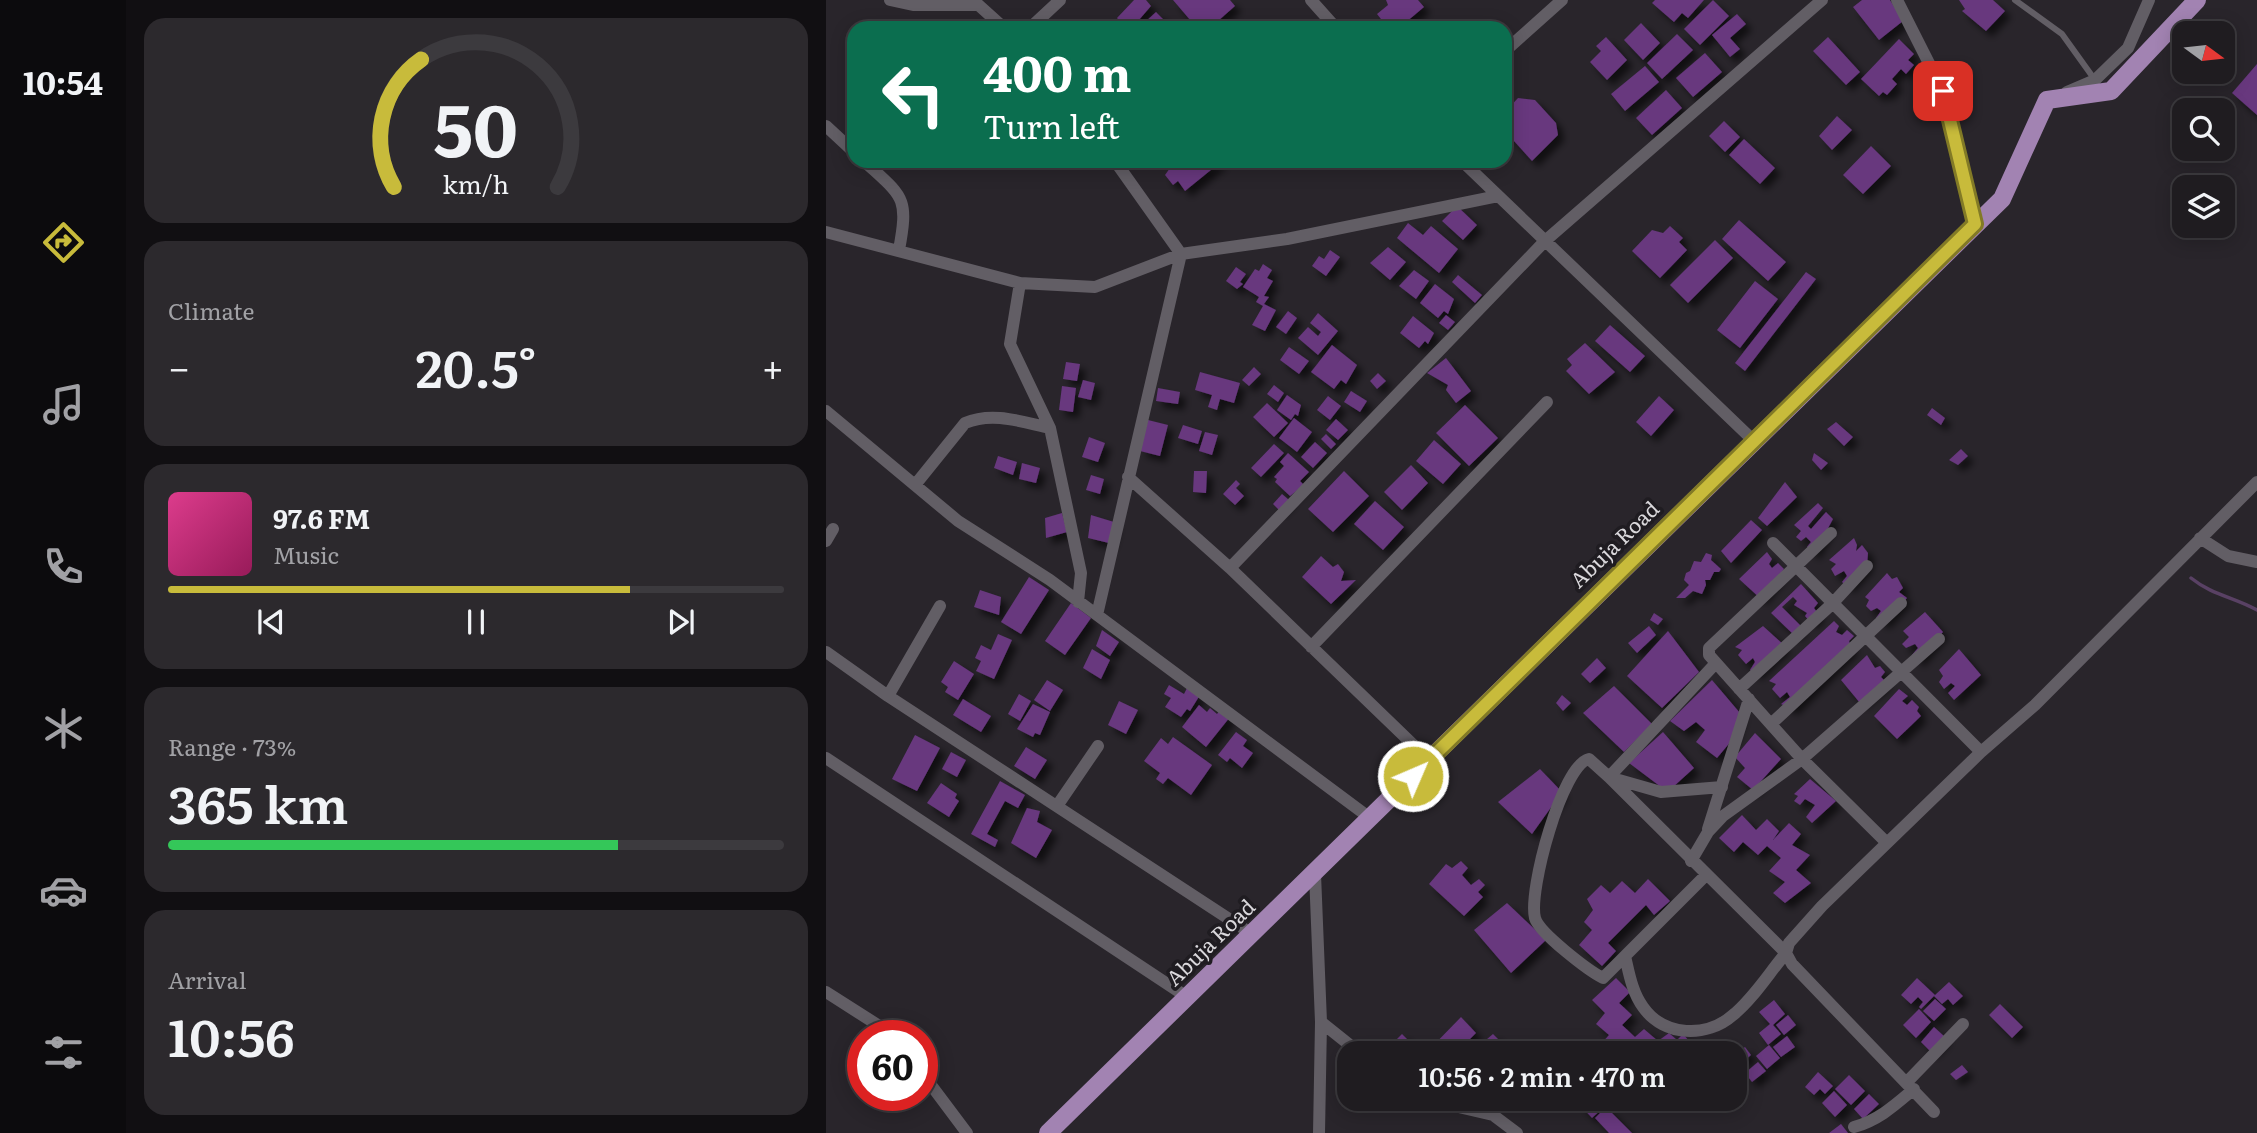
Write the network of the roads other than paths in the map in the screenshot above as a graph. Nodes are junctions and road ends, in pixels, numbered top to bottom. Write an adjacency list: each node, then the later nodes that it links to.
1 (890, 0): 10 (street)
2 (1060, 0): 13 (street)
3 (1311, 0): 14 (street)
4 (1562, 0): 11 (street)
5 (1822, 0): 26 (street)
6 (1897, 0): 24 (street)
7 (2015, 0): 16 (lane)
8 (2149, 0): 16 (street)
9 (2197, 0): 17 (main road)
10 (975, 3): 12 (street)
11 (1543, 5): 15 (street)
12 (996, 21)
13 (1038, 21)
14 (1330, 21)
15 (1512, 43)
16 (2095, 80): 17 (street)
17 (2047, 100): 24 (main road, Abuja Road)
18 (826, 126): 19 (street)
19 (847, 146)
20 (872, 168): 27 (street)
21 (1120, 168): 28 (street)
22 (1469, 168): 23 (street)
23 (1498, 196): 26 (street); 28 (street)
24 (1975, 224): 33 (main road, Abuja Road)
25 (826, 232): 27 (street)
26 (1545, 241): 33 (street); 43 (street)
27 (898, 250): 29 (street)
28 (1181, 254): 29 (street); 34 (street)
29 (1020, 283): 32 (street)
30 (1547, 402): 51 (street)
31 (826, 411): 36 (street)
32 (1051, 428): 36 (street); 44 (street)
33 (1755, 442): 63 (main road, Abuja Road)
34 (1128, 477): 43 (street); 48 (street)
35 (2257, 482): 38 (street)
36 (915, 485): 44 (street)
37 (1831, 533): 42 (street)
38 (2200, 538): 40 (street); 60 (street)
39 (1773, 543): 42 (street)
40 (2257, 562)
41 (1867, 566): 46 (street)
42 (1796, 567): 46 (street); 53 (street)
43 (1230, 568): 51 (street)
44 (1078, 601): 48 (street)
45 (1901, 603): 49 (street)
46 (1832, 604): 49 (street); 55 (street)
47 (940, 606): 56 (street)
48 (1097, 615): 67 (street)
49 (1864, 638): 54 (street); 58 (street)
50 (1939, 639): 54 (street)
51 (1311, 647): 63 (street)
52 (826, 652): 56 (street)
53 (1716, 663): 55 (street); 64 (street)
54 (1900, 674): 60 (street); 62 (street)
55 (1739, 689): 57 (street)
56 (888, 696): 66 (street)
57 (1749, 699): 58 (street); 65 (street)
58 (1771, 724): 62 (street)
59 (1098, 746): 66 (street)
60 (1981, 752): 69 (street)
61 (826, 758): 77 (street)
62 (1802, 759): 68 (street); 69 (street)
63 (1429, 760): 67 (main road, Abuja Road)
64 (1609, 778): 65 (street); 70 (street); 75 (street)
65 (1722, 787): 68 (street)
66 (1057, 806): 73 (street)
67 (1370, 818): 71 (main road, Abuja Road)
68 (1707, 832): 70 (street)
69 (1887, 843): 74 (street)
70 (1690, 861): 72 (street)
71 (1315, 874): 73 (main road, Abuja Road); 79 (street)
72 (1704, 876): 74 (street); 75 (street)
73 (1252, 934): 77 (main road, Abuja Road)
74 (1786, 953): 75 (street); 82 (street)
75 (1625, 956)
76 (826, 992): 78 (street)
77 (1187, 997): 88 (main road, Abuja Road)
78 (869, 1020)
79 (1321, 1022): 81 (street); 89 (street)
80 (1963, 1024): 82 (street)
81 (1345, 1041)
82 (1910, 1086): 85 (street); 86 (street)
83 (938, 1094): 87 (street)
84 (1476, 1111): 90 (street)
85 (1934, 1112)
86 (1854, 1127)
87 (967, 1133)
88 (1048, 1133)
89 (1319, 1133)
90 (1517, 1133)

